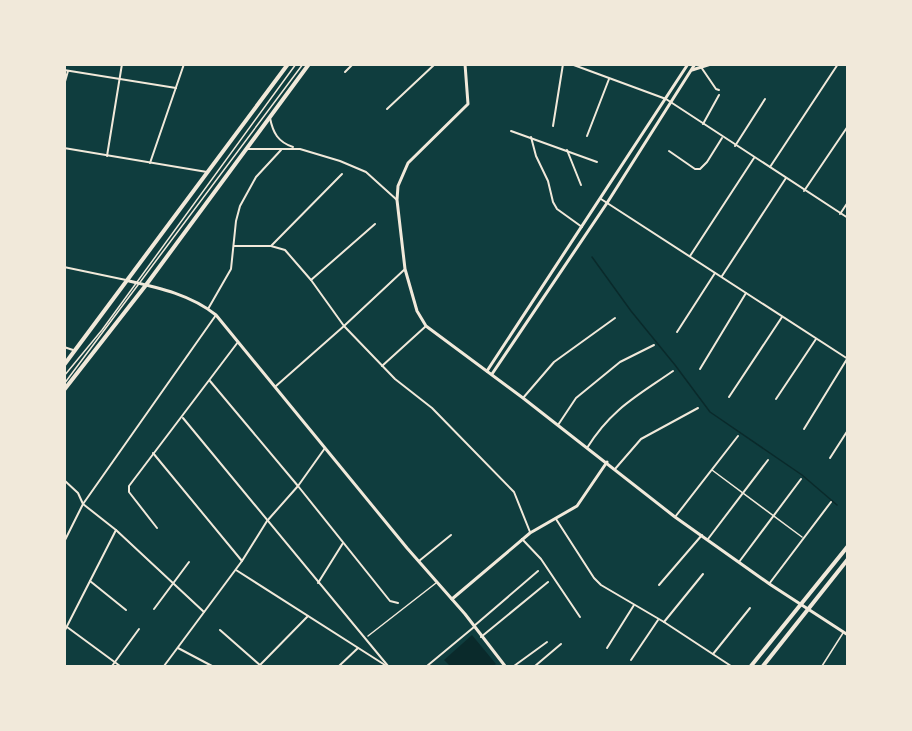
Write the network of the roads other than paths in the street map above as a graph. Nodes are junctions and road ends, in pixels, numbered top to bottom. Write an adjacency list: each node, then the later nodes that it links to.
1 (122, 64): 20 (street)
2 (184, 64): 23 (street)
3 (288, 64): 50 (main road)
4 (296, 64): 72 (street)
5 (303, 64): 73 (street)
6 (309, 64): 30 (main road)
7 (353, 64): 19 (street)
8 (435, 64): 29 (street)
9 (465, 64): 56 (street)
10 (563, 64): 32 (street)
11 (571, 64): 21 (street)
12 (695, 64): 18 (street)
13 (711, 64): 16 (street)
14 (838, 64): 49 (street)
15 (687, 66): 18 (street); 26 (street)
16 (701, 67): 18 (street); 24 (street)
17 (66, 70): 20 (street); 22 (street)
18 (691, 70): 28 (street)
19 (345, 72)
20 (120, 79): 23 (street); 45 (street)
21 (609, 79): 26 (street); 35 (street)
22 (64, 85)
23 (176, 88): 48 (street)
24 (719, 90)
25 (719, 95): 31 (street)
26 (666, 99): 28 (street); 55 (street)
27 (765, 99): 38 (street)
28 (671, 102): 31 (street); 58 (street)
29 (387, 109)
30 (270, 117): 40 (street); 41 (main road)
31 (703, 124): 36 (street)
32 (553, 126)
33 (848, 126): 54 (street)
34 (511, 131): 37 (street)
35 (587, 136)
36 (723, 137): 38 (street); 44 (street)
37 (531, 138): 43 (street); 62 (street)
38 (735, 146): 46 (street)
39 (64, 148): 45 (street)
40 (295, 148): 42 (street); 56 (street)
41 (246, 149): 42 (street); 74 (main road)
42 (281, 150): 63 (street)
43 (567, 150): 47 (street); 53 (street)
44 (669, 151)
45 (106, 156): 48 (street)
46 (754, 158): 49 (street); 65 (street)
47 (597, 162)
48 (150, 163): 50 (street)
49 (770, 168): 52 (street)
50 (208, 173): 70 (main road)
51 (342, 174): 64 (street)
52 (786, 178): 54 (street); 69 (street)
53 (581, 185)
54 (804, 191): 59 (street)
55 (600, 199): 58 (street); 62 (street)
56 (397, 200): 67 (street)
57 (848, 202): 59 (street)
58 (608, 203): 65 (street); 94 (street)
59 (840, 214): 60 (street)
60 (848, 218)
61 (375, 224): 71 (street)
62 (582, 227): 92 (street)
63 (234, 246): 64 (street); 76 (street)
64 (271, 246): 71 (street)
65 (690, 256): 68 (street)
66 (64, 267): 70 (street)
67 (405, 269): 80 (street); 81 (street)
68 (715, 273): 69 (street); 82 (street)
69 (722, 277): 75 (street)
70 (129, 280): 72 (street); 87 (main road)
71 (311, 280): 80 (street)
72 (136, 282): 73 (street); 95 (street)
73 (141, 284): 74 (street); 97 (street)
74 (147, 285): 76 (street); 99 (main road)
75 (746, 293): 78 (street); 91 (street)
76 (208, 309): 77 (street)
77 (216, 315): 84 (street); 122 (street)
78 (782, 317): 83 (street); 100 (street)
79 (615, 318): 101 (street)
80 (345, 326): 90 (street); 98 (street)
81 (426, 326): 90 (street); 92 (street)
82 (677, 332)
83 (816, 339): 88 (street); 102 (street)
84 (238, 342): 96 (street); 98 (street)
85 (654, 345): 105 (street)
86 (64, 347): 87 (street)
87 (76, 350): 89 (main road)
88 (847, 359): 106 (street)
89 (64, 365)
90 (382, 366): 129 (street)
91 (700, 369)
92 (487, 371): 94 (street)
93 (673, 372): 110 (street)
94 (492, 374): 101 (street)
95 (64, 376)
96 (210, 381): 104 (street); 119 (street)
97 (64, 384)
98 (276, 386): 109 (street)
99 (64, 390)
100 (729, 397)
101 (523, 398): 105 (street)
102 (776, 399)
103 (698, 408): 115 (street)
104 (183, 418): 111 (street); 126 (street)
105 (558, 425): 110 (street)
106 (804, 429)
107 (848, 430): 112 (street)
108 (738, 436): 116 (street)
109 (325, 448): 119 (street); 140 (street)
110 (587, 448): 114 (street)
111 (153, 453): 127 (street); 139 (street)
112 (830, 458)
113 (768, 460): 120 (street)
114 (607, 462): 115 (street); 125 (street)
115 (615, 469): 124 (street)
116 (712, 470): 120 (street); 124 (street)
117 (801, 479): 123 (street)
118 (64, 480): 122 (street)
119 (298, 486): 126 (street); 136 (street)
120 (743, 493): 123 (street); 134 (street)
121 (831, 502): 132 (street)
122 (83, 504): 128 (street); 135 (street)
123 (774, 516): 132 (street); 142 (street)
124 (675, 517): 130 (street)
125 (556, 519): 129 (street); 155 (street)
126 (267, 521): 139 (street); 149 (street)
127 (157, 528)
128 (116, 530): 146 (street); 147 (street)
129 (530, 533): 133 (street)
130 (702, 535): 134 (street); 152 (street)
131 (451, 536): 140 (street)
132 (804, 538): 151 (street)
133 (522, 539): 153 (street); 163 (street)
134 (708, 539): 142 (street)
135 (64, 542)
136 (343, 543): 149 (street); 154 (street)
137 (848, 546): 156 (main road)
138 (848, 559): 160 (main road)
139 (242, 561): 143 (street)
140 (419, 561): 150 (street)
141 (189, 562): 147 (street)
142 (739, 562): 151 (street)
143 (236, 570): 161 (street); 162 (street)
144 (538, 571): 167 (street)
145 (704, 574): 165 (street)
146 (90, 581): 159 (street); 166 (street)
147 (174, 582): 158 (street); 161 (street)
148 (548, 582): 174 (street)
149 (318, 583): 189 (street)
150 (436, 583): 153 (street); 173 (street)
151 (769, 584): 156 (street)
152 (659, 585)
153 (452, 599): 167 (street)
154 (398, 603)
155 (634, 604): 164 (street); 179 (street)
156 (801, 605): 160 (street); 195 (main road)
157 (750, 608): 180 (street)
158 (154, 609)
159 (126, 610)
160 (809, 610): 171 (street); 196 (main road)
161 (204, 612): 177 (street)
162 (308, 616): 178 (street); 187 (street)
163 (580, 617)
164 (659, 619): 165 (street); 181 (street)
165 (664, 622): 180 (street)
166 (67, 627): 170 (street); 182 (street)
167 (474, 627): 174 (street); 190 (street)
168 (140, 629): 182 (street)
169 (220, 630): 187 (street)
170 (64, 632)
171 (843, 632): 172 (street); 197 (street)
172 (848, 635)
173 (368, 636)
174 (482, 637): 191 (street)
175 (548, 642): 192 (street)
176 (561, 644): 193 (street)
177 (178, 648): 185 (street); 186 (street)
178 (358, 648): 188 (street); 189 (street)
179 (607, 648)
180 (713, 654): 194 (street)
181 (631, 660)
182 (114, 663): 183 (street); 184 (street)
183 (112, 666)
184 (120, 666)
185 (164, 666)
186 (212, 666)
187 (261, 666)
188 (339, 666)
189 (388, 666)
190 (427, 666)
191 (505, 666)
192 (514, 666)
193 (535, 666)
194 (731, 666)
195 (751, 666)
196 (763, 666)
197 (822, 666)

